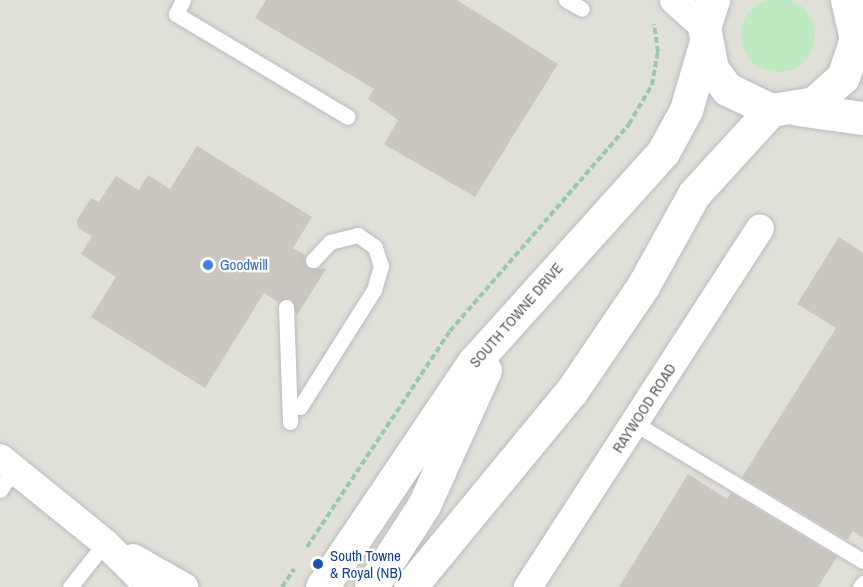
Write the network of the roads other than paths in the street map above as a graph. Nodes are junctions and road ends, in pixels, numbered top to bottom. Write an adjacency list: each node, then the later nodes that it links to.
1 (183, 0): 8 (lane)
2 (566, 0): 4 (lane)
3 (674, 0): 5 (street)
4 (582, 9)
5 (707, 24): 7 (street); 13 (street, SOUTH TOWNE DRIVE)
6 (857, 24): 7 (street)
7 (783, 109): 9 (street); 26 (street)
8 (348, 117)
9 (863, 118)
10 (760, 228): 16 (street, RAYWOOD ROAD)
11 (313, 260): 14 (lane)
12 (286, 307): 15 (lane)
13 (501, 330): 24 (street, SOUTH TOWNE DRIVE); 25 (street)
14 (300, 407)
15 (290, 422)
16 (634, 423): 19 (lane); 27 (street, RAYWOOD ROAD)
17 (5, 472): 18 (street)
18 (105, 543): 21 (lane); 22 (street); 23 (street)
19 (863, 561)
20 (863, 583): 28 (lane)
21 (70, 587)
22 (149, 587)
23 (184, 587)
24 (322, 587)
25 (371, 587)
26 (410, 587)
27 (528, 587)
28 (860, 587)

